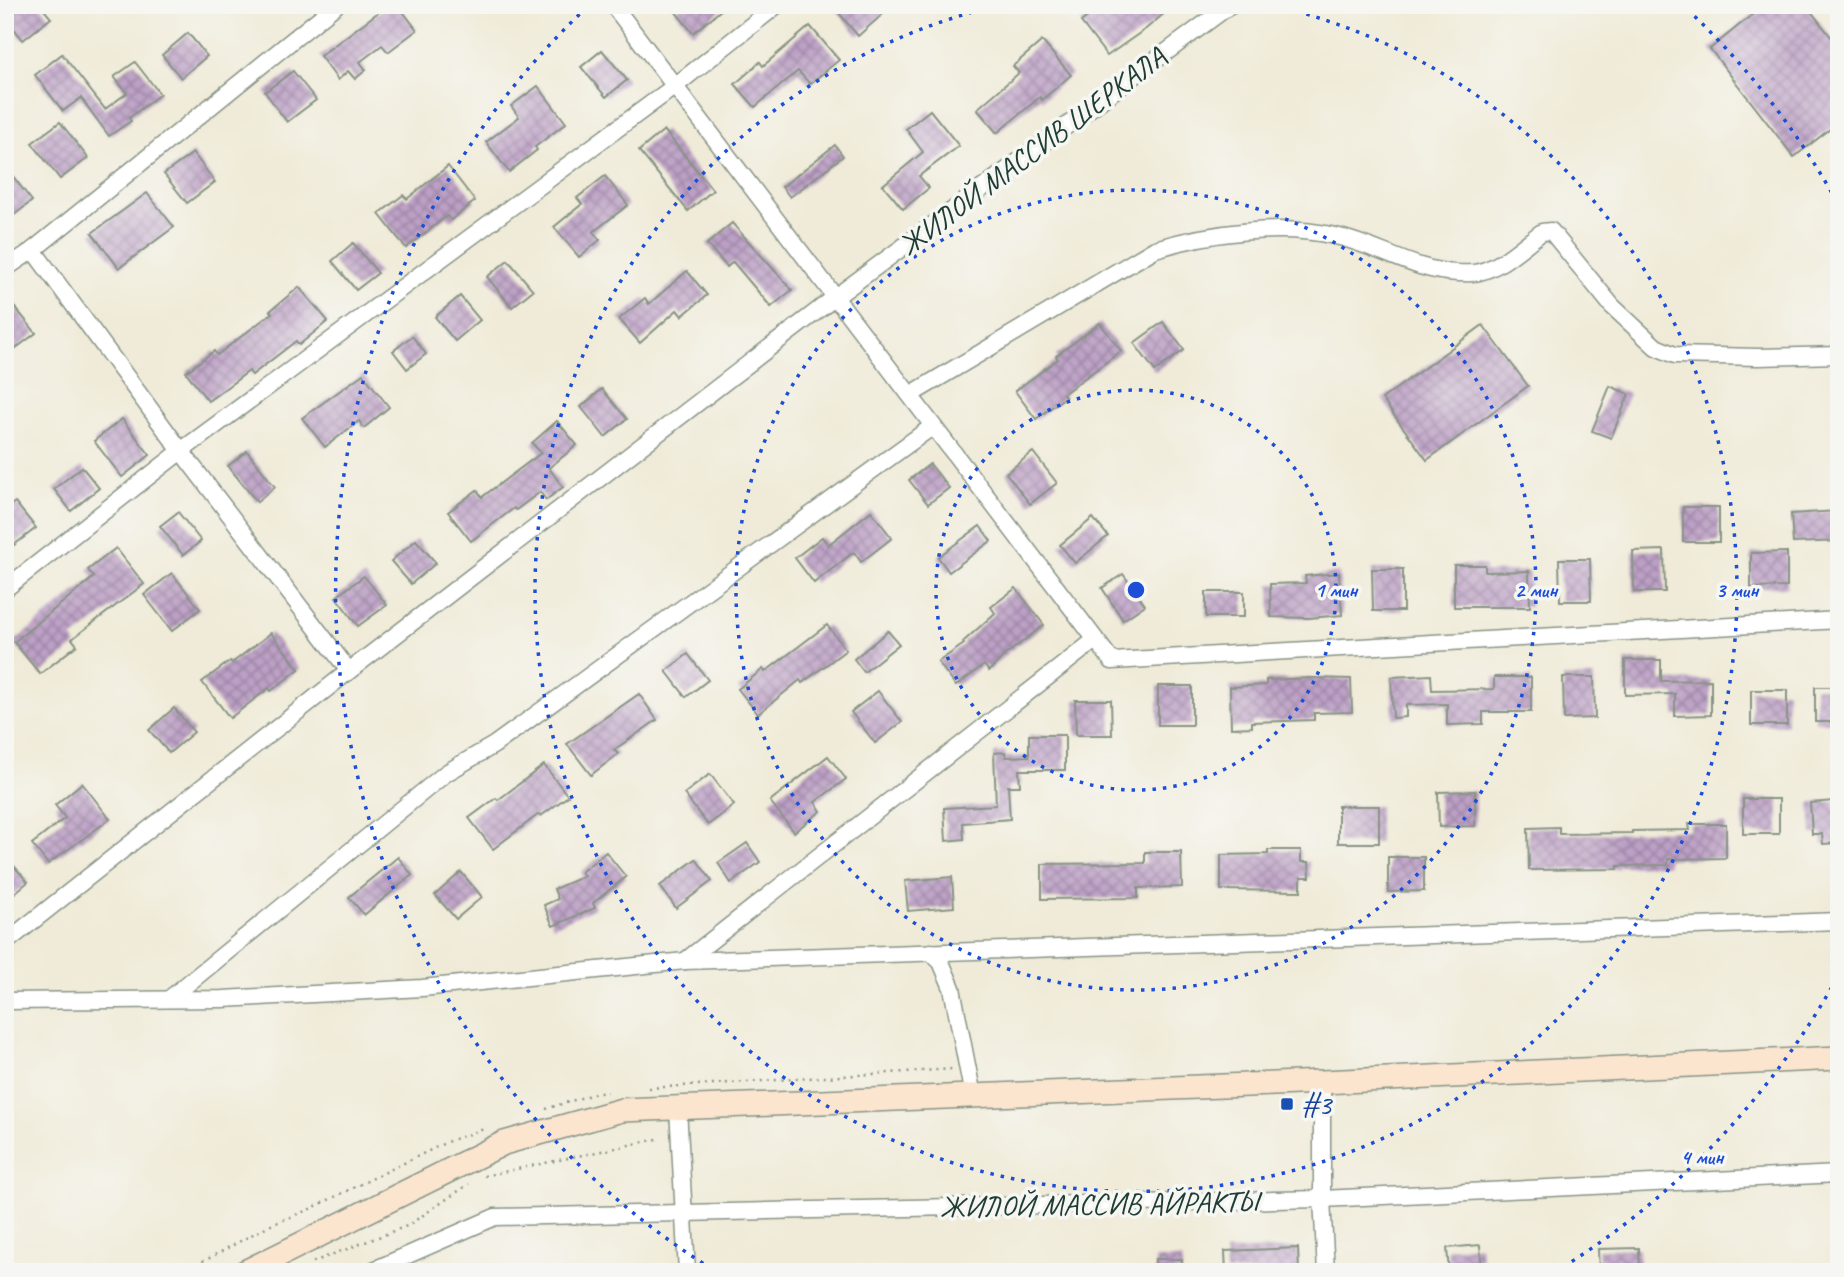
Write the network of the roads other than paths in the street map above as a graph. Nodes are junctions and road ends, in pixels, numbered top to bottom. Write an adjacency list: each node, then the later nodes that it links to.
1 (336, 5): 6 (street)
2 (613, 5): 5 (street)
3 (778, 5): 5 (street)
4 (1230, 5): 8 (street, ЖИЛОЙ МАССИВ ШЕРКАЛА)
5 (675, 86): 8 (street); 12 (street)
6 (33, 250): 7 (street); 12 (street)
7 (5, 269)
8 (834, 298): 10 (street); 16 (street, ЖИЛОЙ МАССИВ ШЕРКАЛА)
9 (1839, 355): 10 (street)
10 (910, 395): 11 (street)
11 (933, 426): 15 (street); 21 (street)
12 (181, 451): 13 (street); 16 (street)
13 (5, 589)
14 (1839, 620): 15 (street)
15 (1095, 640): 20 (street)
16 (349, 671): 18 (street, ЖИЛОЙ МАССИВ ШЕРКАЛА)
17 (1839, 921): 19 (street)
18 (5, 943)
19 (931, 952): 20 (street); 25 (street)
20 (685, 961): 21 (street)
21 (169, 999): 22 (street)
22 (5, 1001)
23 (1839, 1058): 24 (main road)
24 (1322, 1082): 25 (main road); 28 (street)
25 (974, 1096): 26 (main road)
26 (678, 1108): 29 (street); 30 (main road)
27 (1839, 1174): 28 (street, ЖИЛОЙ МАССИВ АЙРАКТЫ)
28 (1322, 1199): 29 (street, ЖИЛОЙ МАССИВ АЙРАКТЫ); 33 (street)
29 (684, 1213): 31 (street, ЖИЛОЙ МАССИВ АЙРАКТЫ); 32 (street)
30 (245, 1272)
31 (369, 1272)
32 (687, 1272)
33 (1326, 1272)

